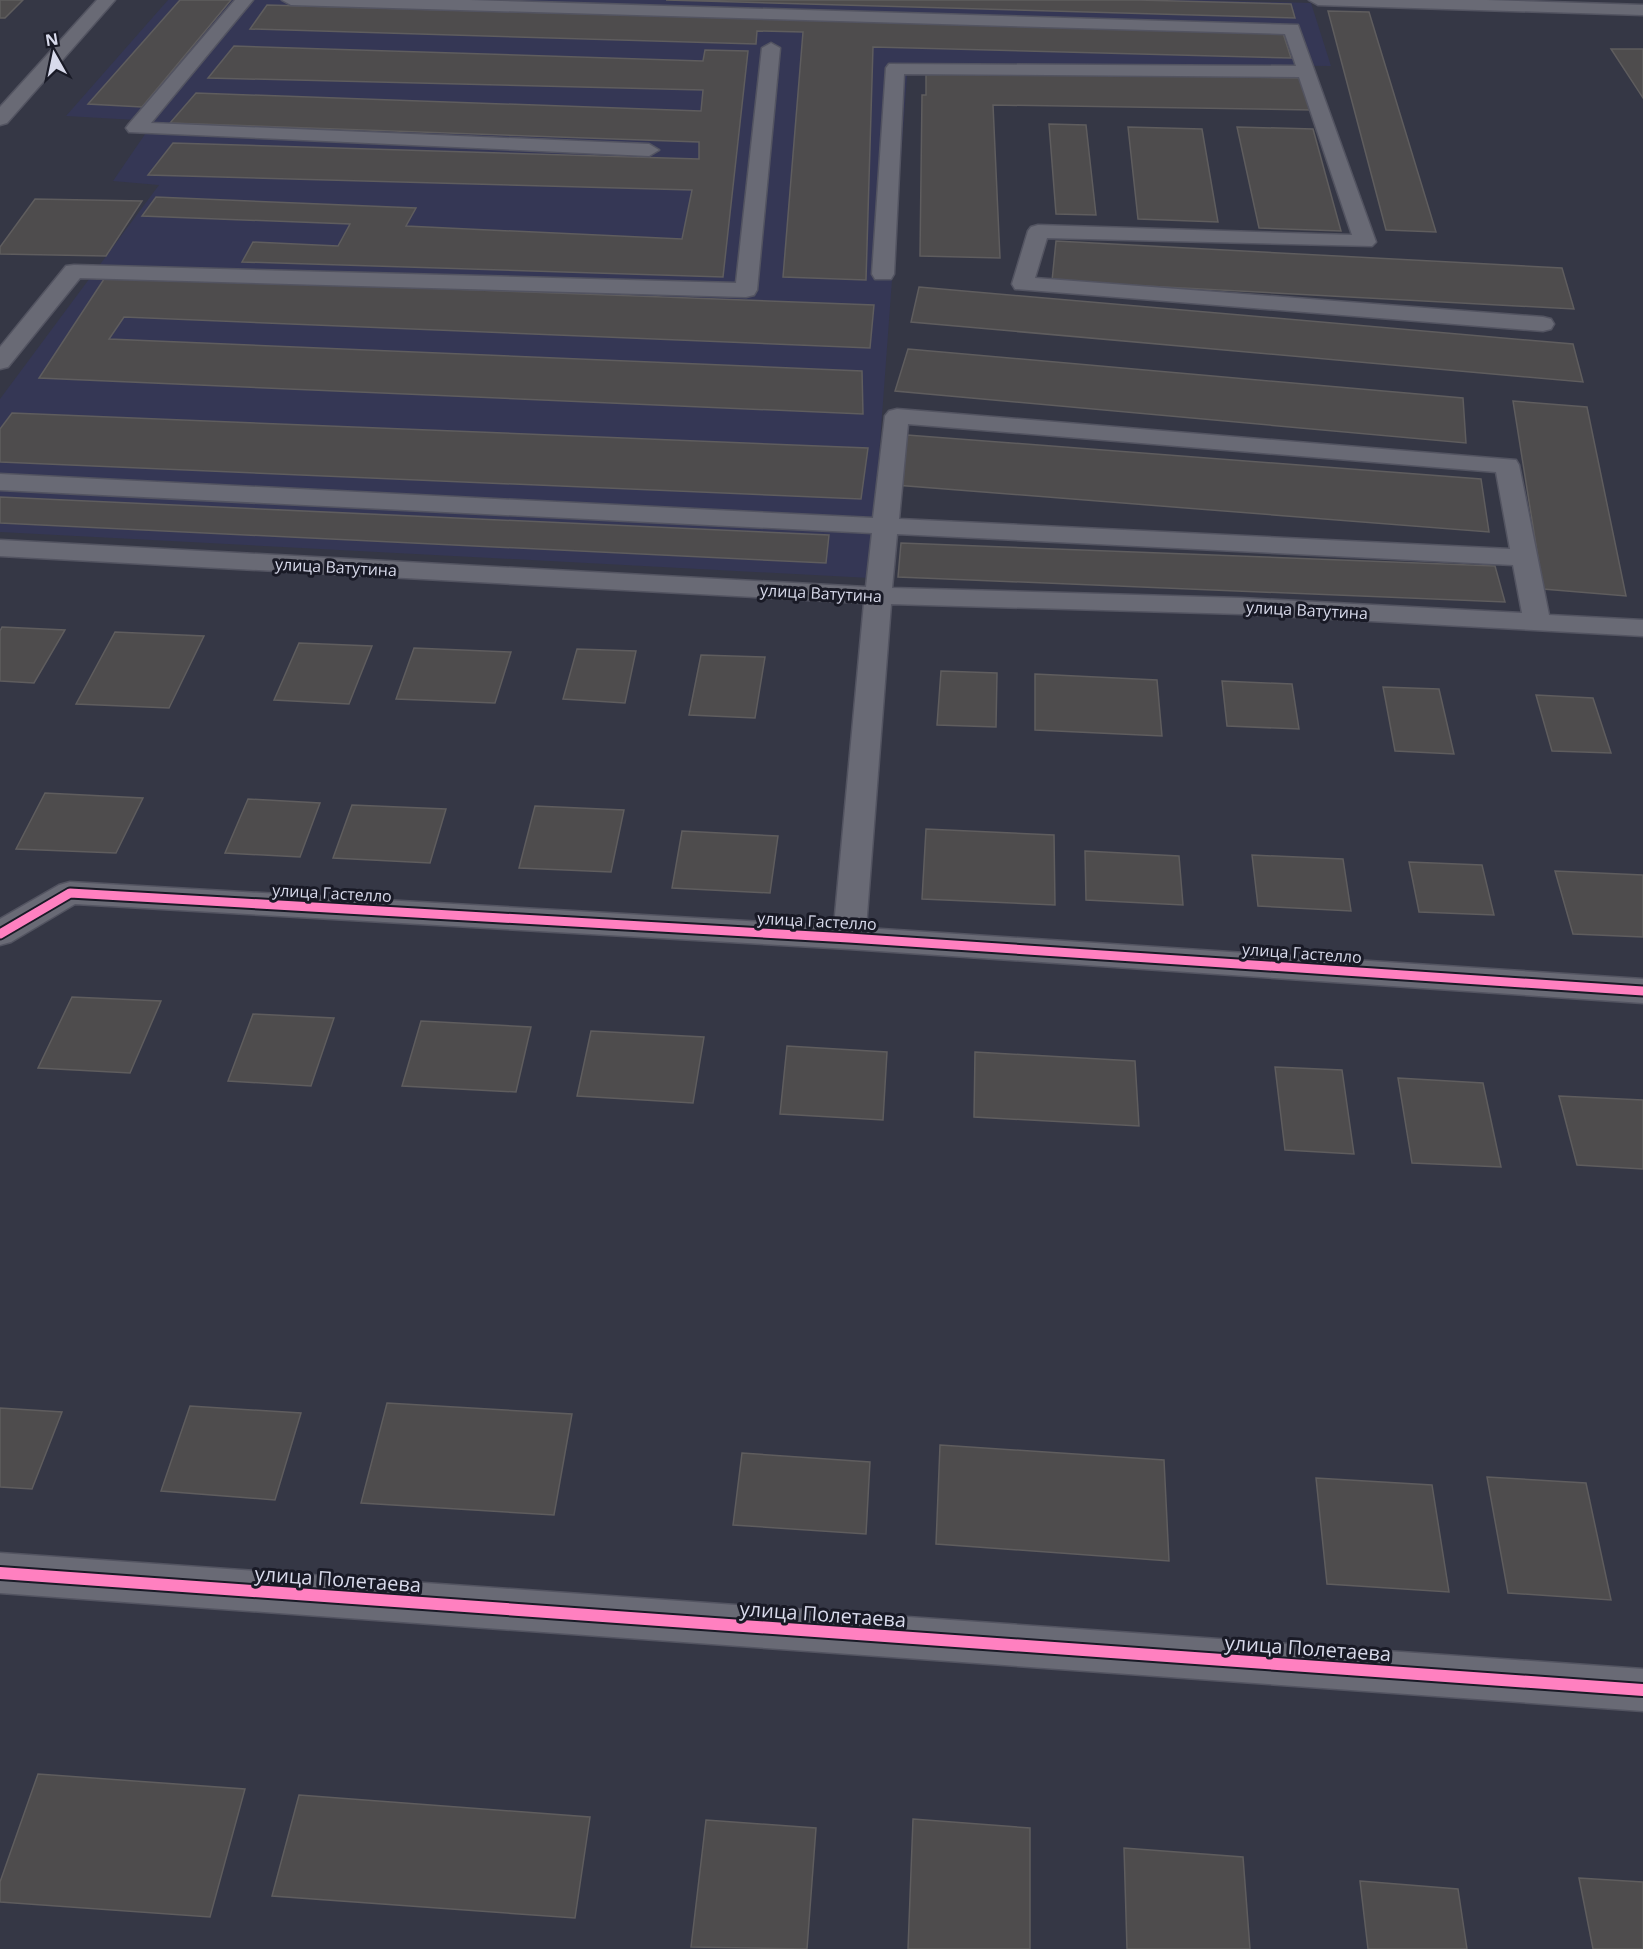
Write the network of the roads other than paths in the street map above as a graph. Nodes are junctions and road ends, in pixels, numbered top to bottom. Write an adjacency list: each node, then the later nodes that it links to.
1 (106, 0): 9 (street)
2 (244, 0): 11 (street)
3 (291, 0): 7 (street)
4 (1318, 0): 5 (street)
5 (1643, 10)
6 (771, 48): 14 (street)
7 (1307, 72): 12 (street); 13 (street)
8 (0, 91): 9 (street)
9 (24, 92): 10 (street)
10 (0, 119)
11 (650, 150)
12 (883, 274)
13 (1543, 324)
14 (0, 362)
15 (0, 482): 16 (street)
16 (886, 525): 18 (street); 18 (street); 19 (street)
17 (0, 548): 19 (street, улица Ватутина)
18 (1525, 558): 20 (street)
19 (878, 596): 20 (street, улица Ватутина); 23 (street)
20 (1537, 622): 21 (street, улица Ватутина)
21 (1643, 628)
22 (0, 934): 23 (street, улица Гастелло)
23 (849, 938): 24 (street, улица Гастелло)
24 (1643, 991)
25 (0, 1573): 26 (street, улица Полетаева)
26 (1643, 1690)

